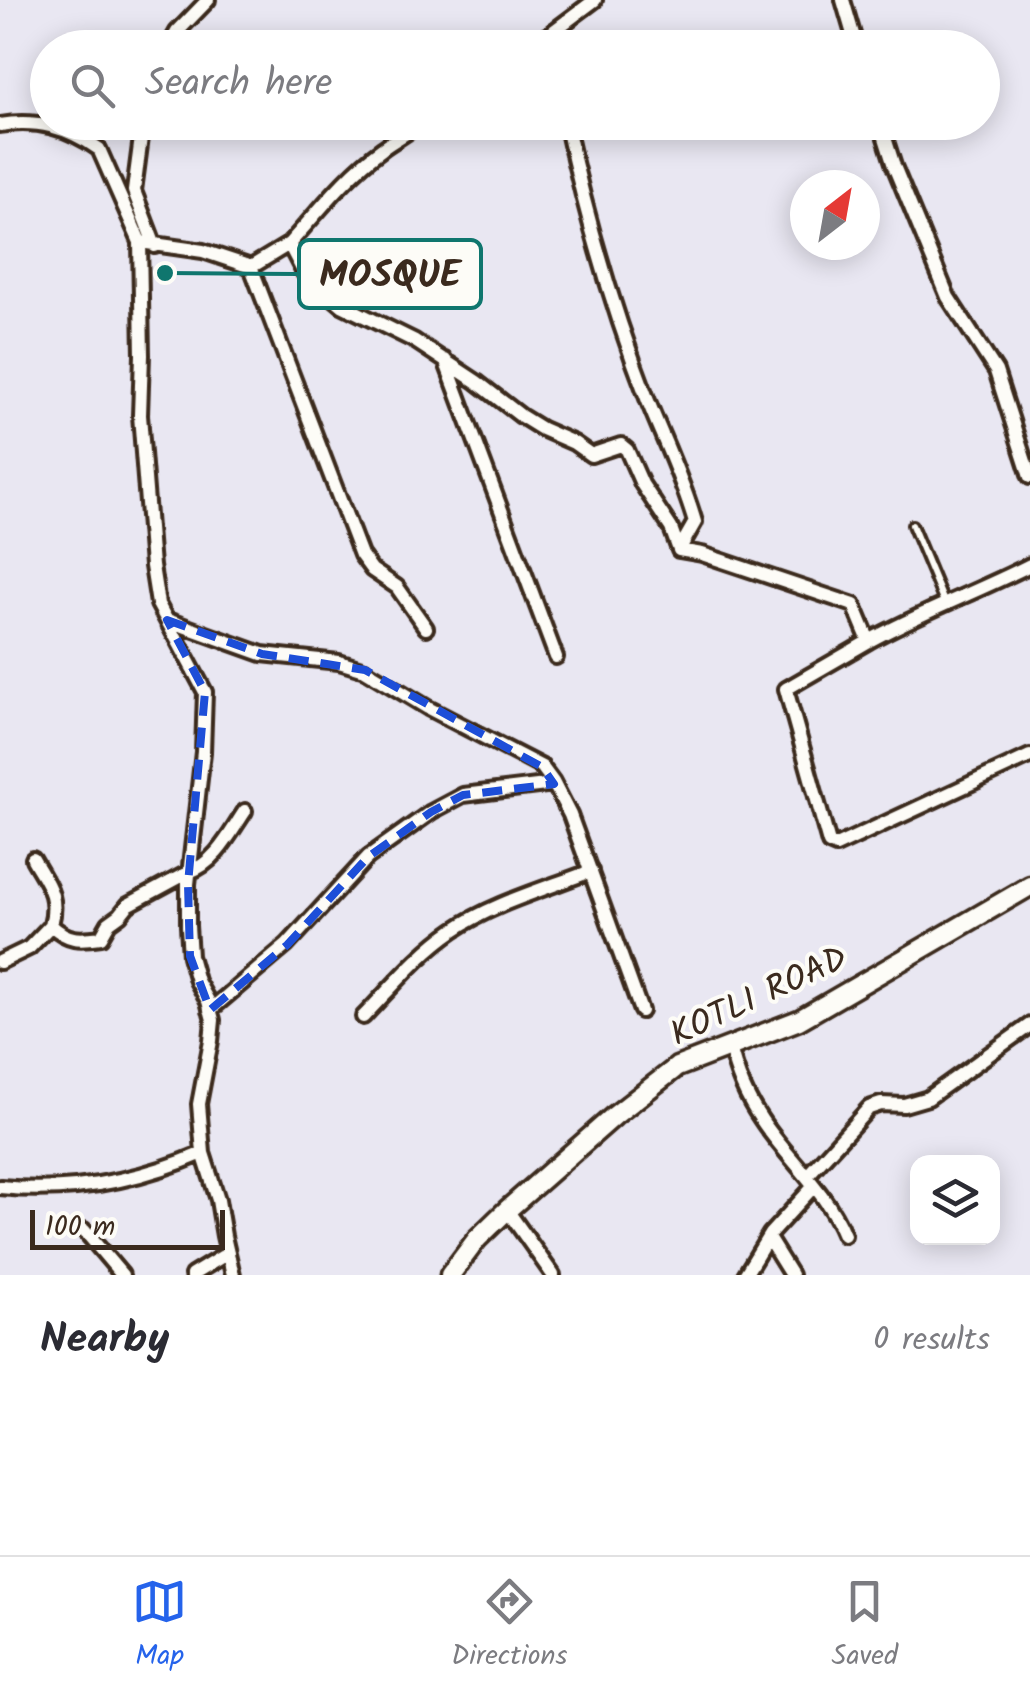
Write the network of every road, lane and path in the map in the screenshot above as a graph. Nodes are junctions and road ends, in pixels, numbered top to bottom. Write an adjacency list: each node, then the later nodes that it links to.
1 (208, 0): 4 (street)
2 (594, 0): 5 (street)
3 (843, 0): 6 (street)
4 (179, 30)
5 (555, 30)
6 (852, 30)
7 (30, 124): 8 (street)
8 (0, 125)
9 (86, 140): 14 (street)
10 (141, 140): 16 (street)
11 (395, 140): 15 (street)
12 (570, 140): 21 (street)
13 (886, 140): 19 (street)
14 (140, 242): 16 (street); 24 (street)
15 (288, 244): 17 (street); 18 (street)
16 (155, 246): 17 (street)
17 (251, 267): 25 (street)
18 (445, 360): 21 (street); 27 (street)
19 (1030, 478)
20 (912, 525): 23 (lane)
21 (679, 550): 26 (street)
22 (1030, 565): 23 (street)
23 (945, 604): 26 (street)
24 (166, 620): 29 (street); 32 (street)
25 (426, 628)
26 (868, 641): 28 (street)
27 (556, 657)
28 (1030, 756)
29 (554, 784): 33 (street); 37 (street)
30 (246, 810): 32 (street)
31 (33, 858): 35 (street)
32 (189, 872): 35 (street); 37 (street)
33 (591, 872): 38 (street); 39 (street)
34 (1030, 886): 41 (main road, KOTLI ROAD)
35 (51, 925): 36 (street)
36 (0, 962)
37 (210, 1010): 42 (street)
38 (641, 1012)
39 (363, 1016)
40 (1030, 1025): 43 (street)
41 (730, 1046): 43 (street); 45 (main road, KOTLI ROAD)
42 (203, 1153): 44 (street); 49 (street)
43 (810, 1181): 47 (street); 48 (street)
44 (0, 1188)
45 (507, 1210): 53 (main road, KOTLI ROAD); 54 (street)
46 (84, 1230): 50 (street)
47 (844, 1236)
48 (768, 1238): 55 (street); 56 (street)
49 (228, 1253): 51 (street); 52 (street)
50 (122, 1275)
51 (192, 1275)
52 (233, 1275)
53 (450, 1275)
54 (553, 1275)
55 (745, 1275)
56 (791, 1275)

